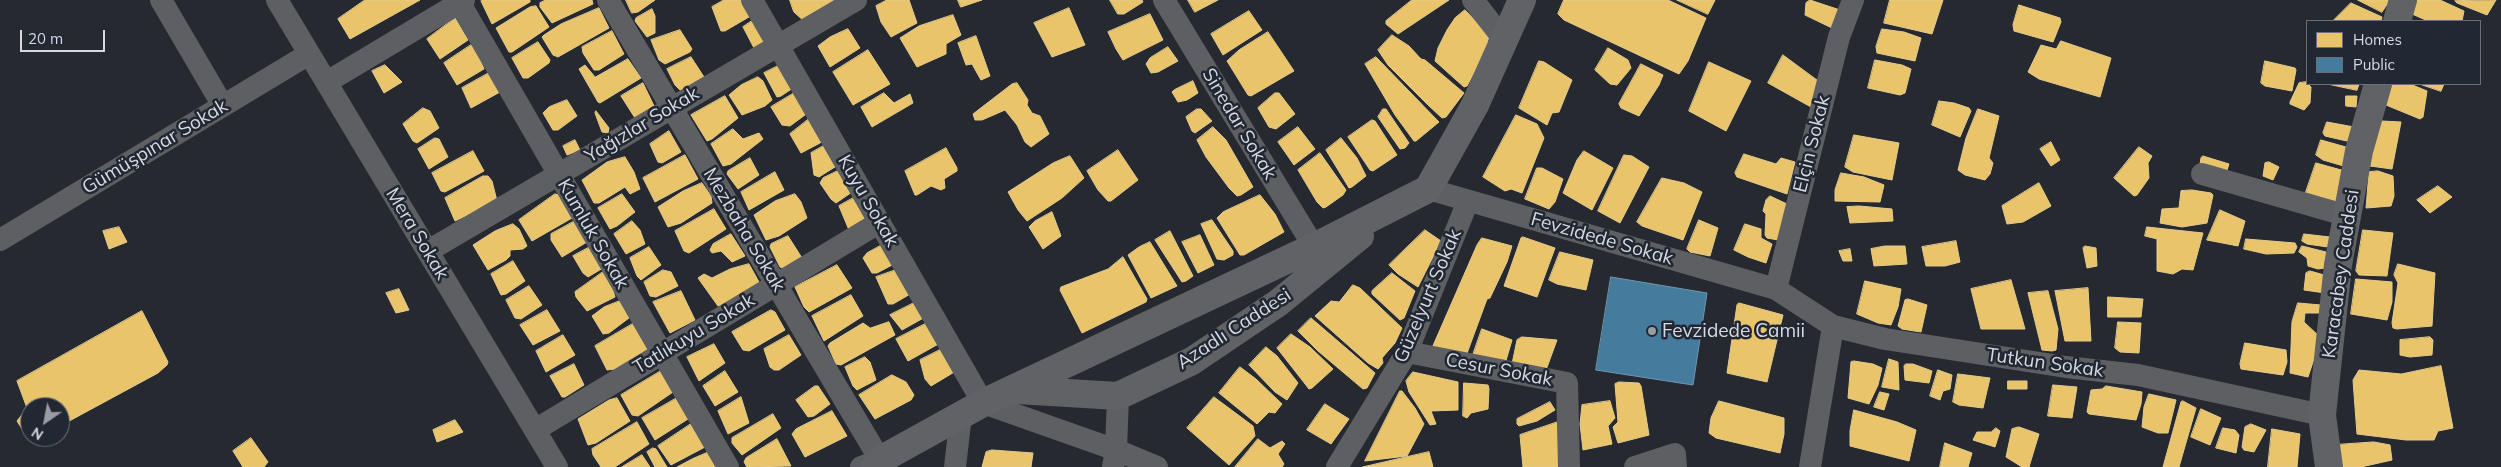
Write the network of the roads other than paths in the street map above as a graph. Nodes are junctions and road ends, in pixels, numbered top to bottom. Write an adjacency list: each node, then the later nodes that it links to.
1 (161, 0): 18 (street)
2 (277, 0): 15 (street, Mera Sokak)
3 (608, 0): 19 (street, Mezbaha Sokak)
4 (752, 0): 14 (street, Kuyu Sokak)
5 (856, 0): 14 (street, Yağızlar Sokak)
6 (1164, 0): 28 (street, Sinedar Sokak)
7 (1473, 0): 13 (street)
8 (1522, 0): 13 (street)
9 (1853, 0): 31 (street, Elçin Sokak)
10 (2403, 0): 12 (street)
11 (460, 1): 16 (street); 20 (street, Kumluk Sokak)
12 (2397, 20)
13 (1505, 41): 22 (street)
14 (778, 44): 19 (street, Yağızlar Sokak); 26 (street, Kuyu Sokak)
15 (309, 54): 16 (street, Mera Sokak); 18 (street, Gümüşpınar Sokak)
16 (327, 82): 29 (street, Mera Sokak)
17 (2378, 85): 25 (street, Karacabey Caddesi)
18 (223, 106): 27 (street, Gümüşpınar Sokak)
19 (671, 107): 20 (street, Yağızlar Sokak); 30 (street, Mezbaha Sokak)
20 (559, 174): 29 (street, Yağızlar Sokak); 34 (street, Kumluk Sokak)
21 (2202, 174): 25 (street)
22 (1428, 189): 23 (street, Fevzidede Sokak); 24 (street, Azadlı Caddesi)
23 (1468, 201): 31 (street, Fevzidede Sokak); 33 (street, Güzelyurt Sokak)
24 (1399, 204): 28 (street, Azadlı Caddesi); 36 (street, Azadlı Caddesi)
25 (2348, 216): 38 (street, Karacabey Caddesi)
26 (880, 222): 30 (street, Tatlıkuyu Sokak); 37 (street, Kuyu Sokak)
27 (0, 240)
28 (1314, 247): 35 (street, Azadlı Caddesi)
29 (428, 251): 39 (street, Mera Sokak)
30 (776, 284): 34 (street, Tatlıkuyu Sokak); 42 (street, Mezbaha Sokak)
31 (1776, 290): 32 (street, Tutkun Sokak)
32 (1833, 326): 38 (street, Tutkun Sokak); 50 (street)
33 (1407, 352): 47 (street, Güzelyurt Sokak); 48 (street, Cesur Sokak)
34 (662, 353): 39 (street, Tatlıkuyu Sokak); 44 (street, Kumluk Sokak)
35 (1016, 390): 36 (street, Azadlı Caddesi); 37 (street, Azadlı Caddesi)
36 (1118, 396): 40 (street)
37 (972, 409): 40 (street); 42 (street, Azadlı Caddesi); 45 (street)
38 (2322, 415): 51 (street, Karacabey Caddesi)
39 (535, 430): 43 (street, Mera Sokak)
40 (1115, 458): 46 (street)
41 (1675, 461): 49 (street)
42 (872, 465)
43 (557, 467)
44 (728, 467)
45 (955, 467)
46 (1156, 467)
47 (1337, 467)
48 (1569, 467)
49 (1635, 467)
50 (1810, 467)
51 (2328, 467)

